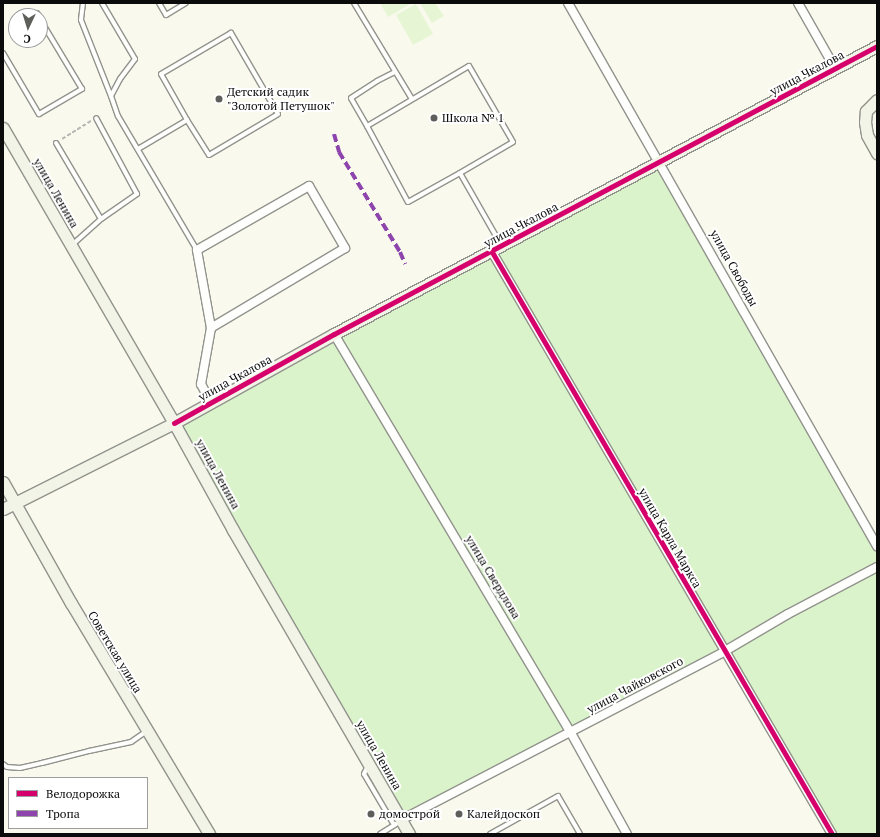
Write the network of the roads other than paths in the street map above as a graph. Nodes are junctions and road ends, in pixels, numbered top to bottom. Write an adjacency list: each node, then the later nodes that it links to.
1 (83, 3): 13 (lane)
2 (102, 3): 13 (lane)
3 (158, 3): 4 (lane)
4 (186, 3)
5 (354, 3): 12 (lane)
6 (568, 3): 23 (street, улица Свободы)
7 (798, 3): 11 (street)
8 (48, 33): 10 (lane)
9 (877, 46): 11 (main road, улица Чкалова)
10 (3, 53)
11 (836, 68): 23 (main road, улица Чкалова)
12 (395, 72): 14 (lane); 18 (lane)
13 (111, 96): 21 (lane)
14 (412, 99): 18 (lane); 24 (lane)
15 (877, 100): 22 (main road)
16 (96, 118): 25 (lane)
17 (187, 120): 17 (lane); 21 (lane)
18 (367, 126): 24 (lane)
19 (3, 128): 26 (main road, улица Ленина)
20 (56, 143): 25 (lane)
21 (138, 149): 28 (lane)
22 (877, 153)
23 (660, 162): 27 (main road, улица Чкалова); 36 (street, улица Свободы)
24 (460, 173): 27 (lane)
25 (101, 219): 26 (lane)
26 (71, 246): 32 (main road, улица Ленина)
27 (497, 249): 30 (main road, улица Чкалова); 38 (street, улица Карла Маркса)
28 (197, 250): 29 (street); 29 (street)
29 (210, 328): 31 (street)
30 (334, 334): 31 (main road, улица Чкалова); 40 (street, улица Свердлова)
31 (211, 403): 32 (main road, улица Чкалова)
32 (174, 423): 34 (main road, улица Чкалова); 42 (main road, улица Ленина)
33 (3, 482): 34 (main road, Советская улица)
34 (16, 503): 35 (main road, улица Чкалова); 39 (main road, Советская улица)
35 (3, 508)
36 (877, 546)
37 (877, 567): 38 (street, улица Чайковского)
38 (725, 652): 40 (street, улица Чайковского); 49 (street, улица Карла Маркса)
39 (147, 731): 41 (lane); 43 (main road, Советская улица)
40 (571, 733): 42 (street, улица Чайковского); 48 (street, улица Свердлова)
41 (3, 764)
42 (398, 823): 44 (lane); 45 (main road, улица Ленина)
43 (209, 834)
44 (380, 834)
45 (409, 834)
46 (490, 834): 47 (lane)
47 (580, 834)
48 (627, 834)
49 (832, 834)

